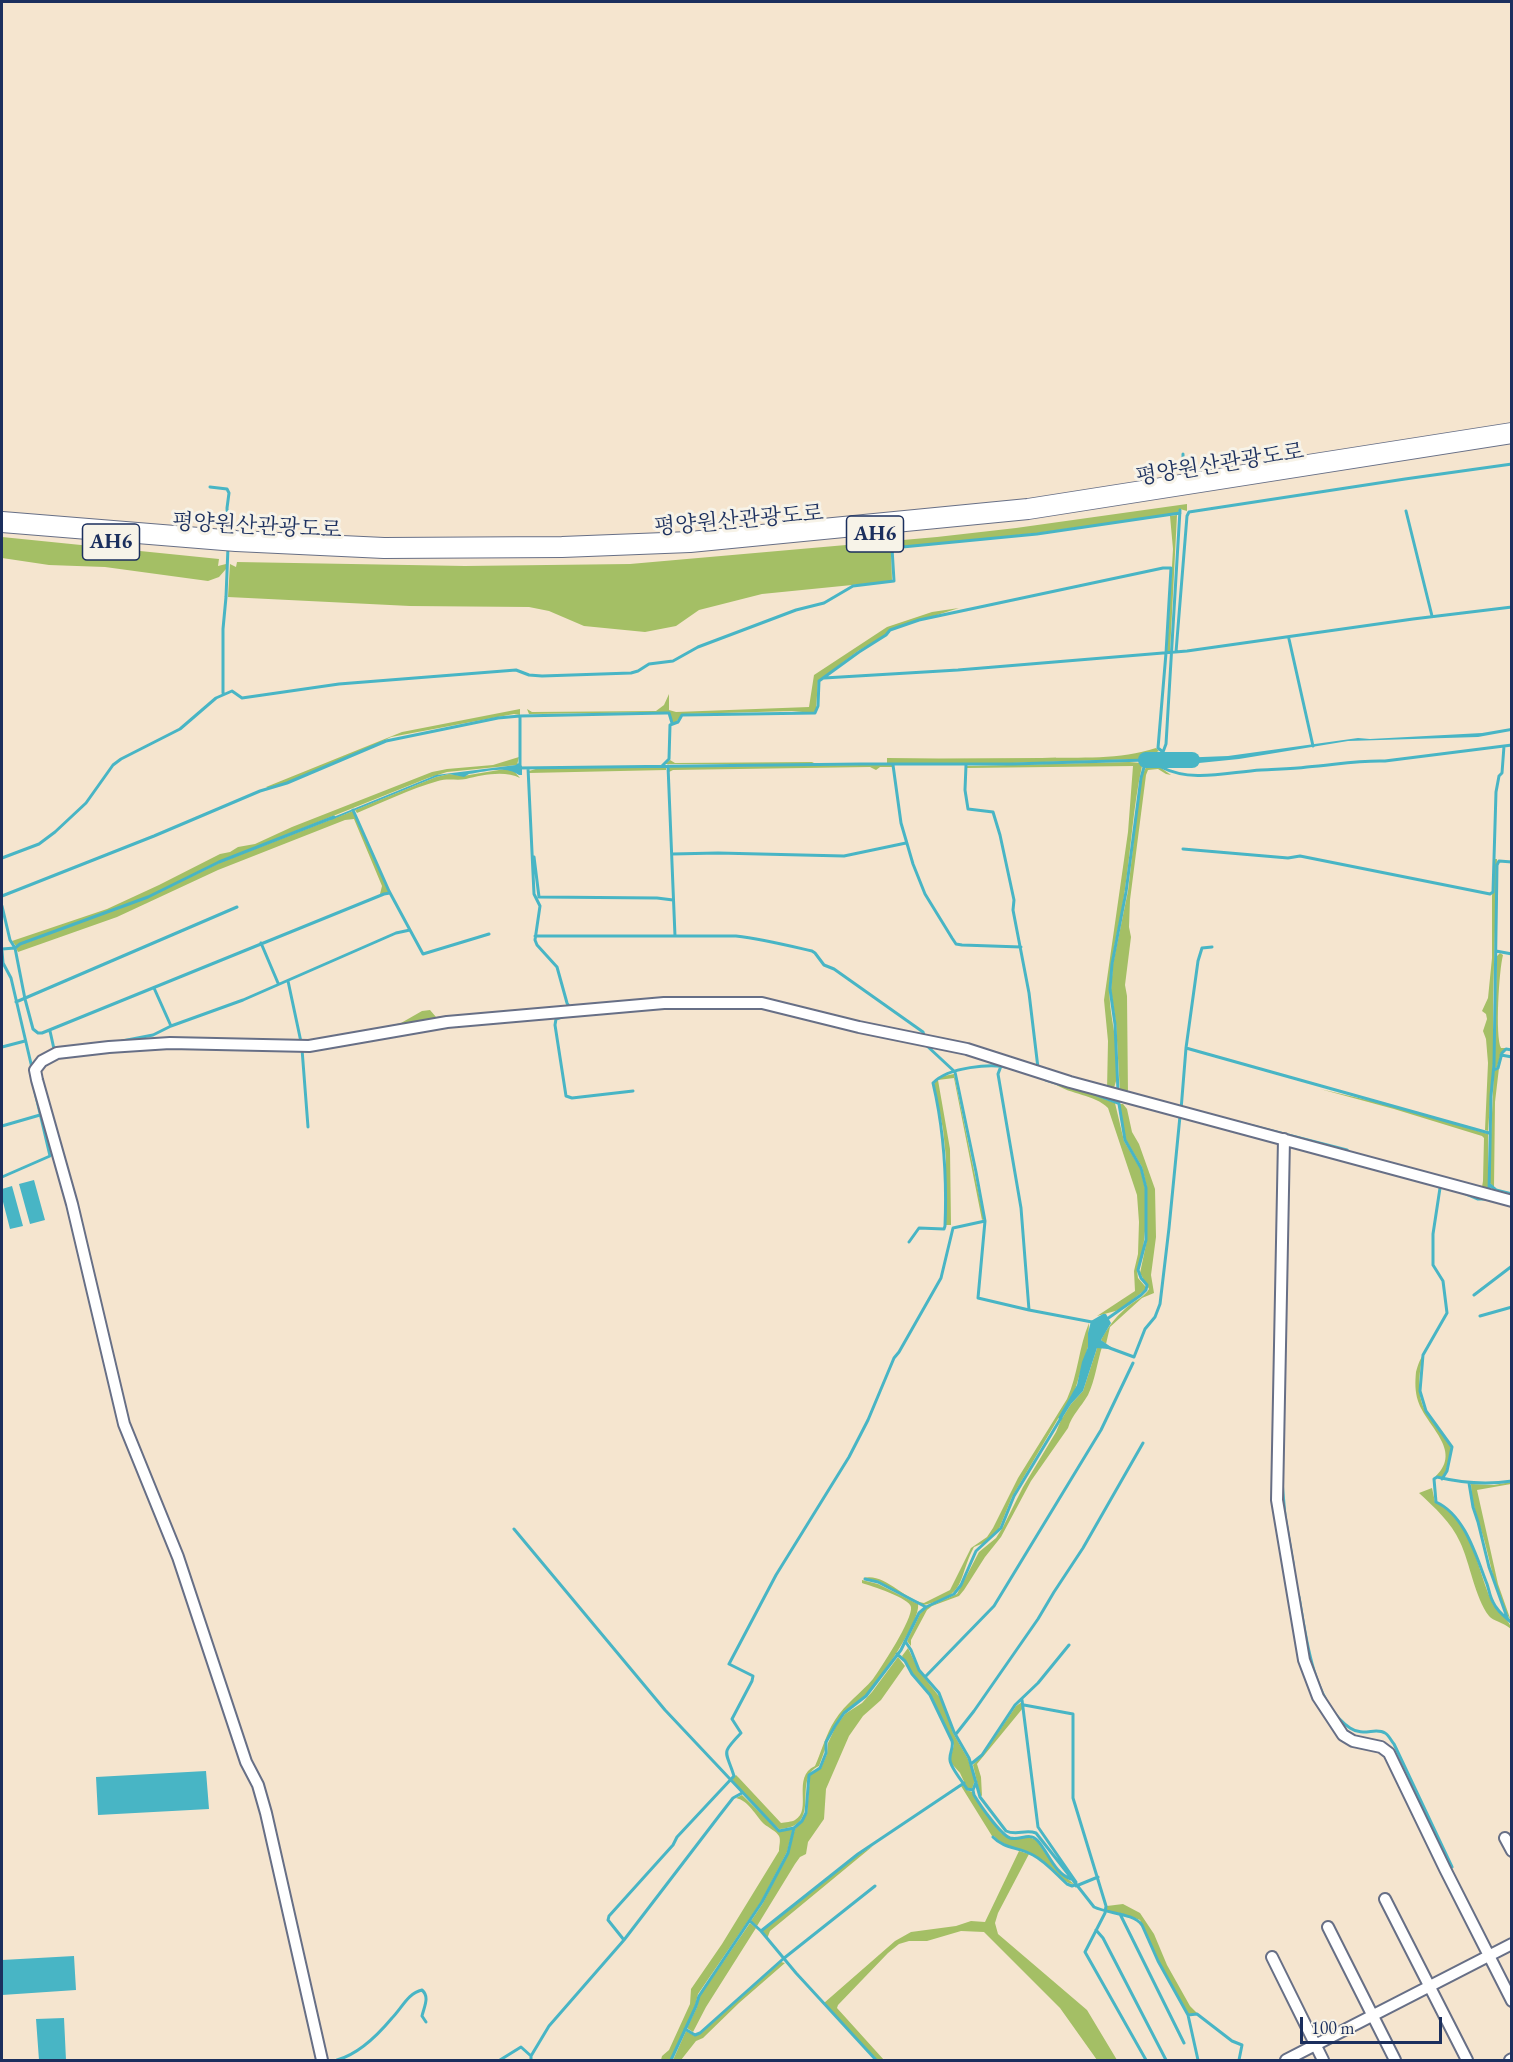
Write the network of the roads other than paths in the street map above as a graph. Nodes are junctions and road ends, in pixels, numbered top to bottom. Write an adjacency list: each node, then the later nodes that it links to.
1 (1512, 433): 5 (highway)
2 (1512, 445): 5 (highway, 평양원산관광도로 / AH6)
3 (2, 522): 5 (highway)
4 (2, 533): 5 (highway, 평양원산관광도로 / AH6)
5 (228, 546)
6 (1284, 1139): 7 (street); 13 (street); 19 (street)
7 (1512, 1201)
8 (1504, 1838): 9 (street)
9 (1512, 1851)
10 (1385, 1899): 15 (street)
11 (1328, 1927): 17 (street)
12 (1512, 1944): 13 (street)
13 (1488, 1956): 15 (street); 16 (street)
14 (1272, 1957): 18 (street)
15 (1430, 1986): 17 (street); 23 (street)
16 (1512, 2001)
17 (1372, 2016): 18 (street); 22 (street)
18 (1316, 2045): 20 (street); 21 (street)
19 (322, 2061)
20 (1286, 2061)
21 (1323, 2061)
22 (1395, 2061)
23 (1467, 2061)

